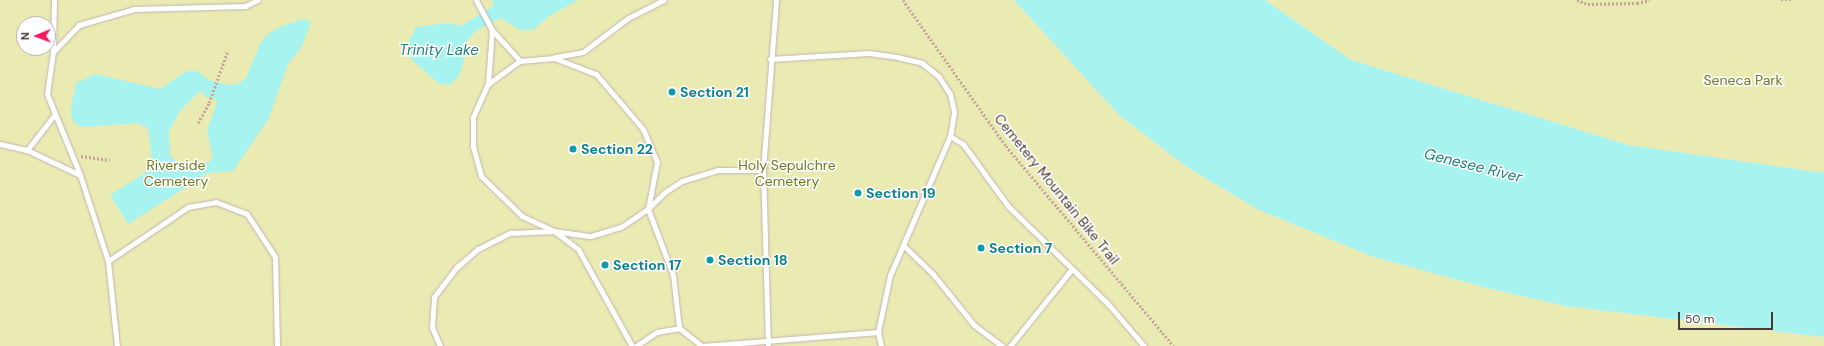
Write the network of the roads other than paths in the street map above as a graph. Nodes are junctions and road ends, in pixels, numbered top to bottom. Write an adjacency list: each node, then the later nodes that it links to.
1 (54, 0): 6 (lane)
2 (258, 0): 8 (lane)
3 (476, 0): 7 (lane)
4 (664, 0): 10 (lane)
5 (776, 0): 11 (lane)
6 (54, 16)
7 (492, 30): 12 (lane); 13 (lane)
8 (56, 49)
9 (52, 56): 14 (lane)
10 (554, 58): 12 (lane); 20 (lane)
11 (770, 59): 15 (lane); 18 (lane)
12 (520, 61): 13 (lane)
13 (488, 84): 21 (lane)
14 (55, 114): 17 (lane); 19 (lane)
15 (950, 136): 22 (lane); 24 (lane)
16 (0, 144): 17 (lane)
17 (27, 150): 19 (lane)
18 (762, 170): 20 (lane); 27 (lane)
19 (80, 176): 23 (lane)
20 (648, 209): 21 (lane); 25 (lane)
21 (554, 231): 30 (lane); 31 (lane)
22 (902, 245): 26 (lane); 35 (lane)
23 (108, 261): 28 (lane); 29 (lane)
24 (1071, 270): 36 (lane); 37 (lane)
25 (679, 328): 27 (lane); 32 (lane)
26 (878, 332): 27 (lane); 34 (lane)
27 (768, 339): 33 (lane)
28 (117, 346)
29 (277, 346)
30 (440, 346)
31 (632, 346)
32 (636, 346)
33 (768, 346)
34 (881, 346)
35 (1002, 346)
36 (1010, 346)
37 (1144, 346)

